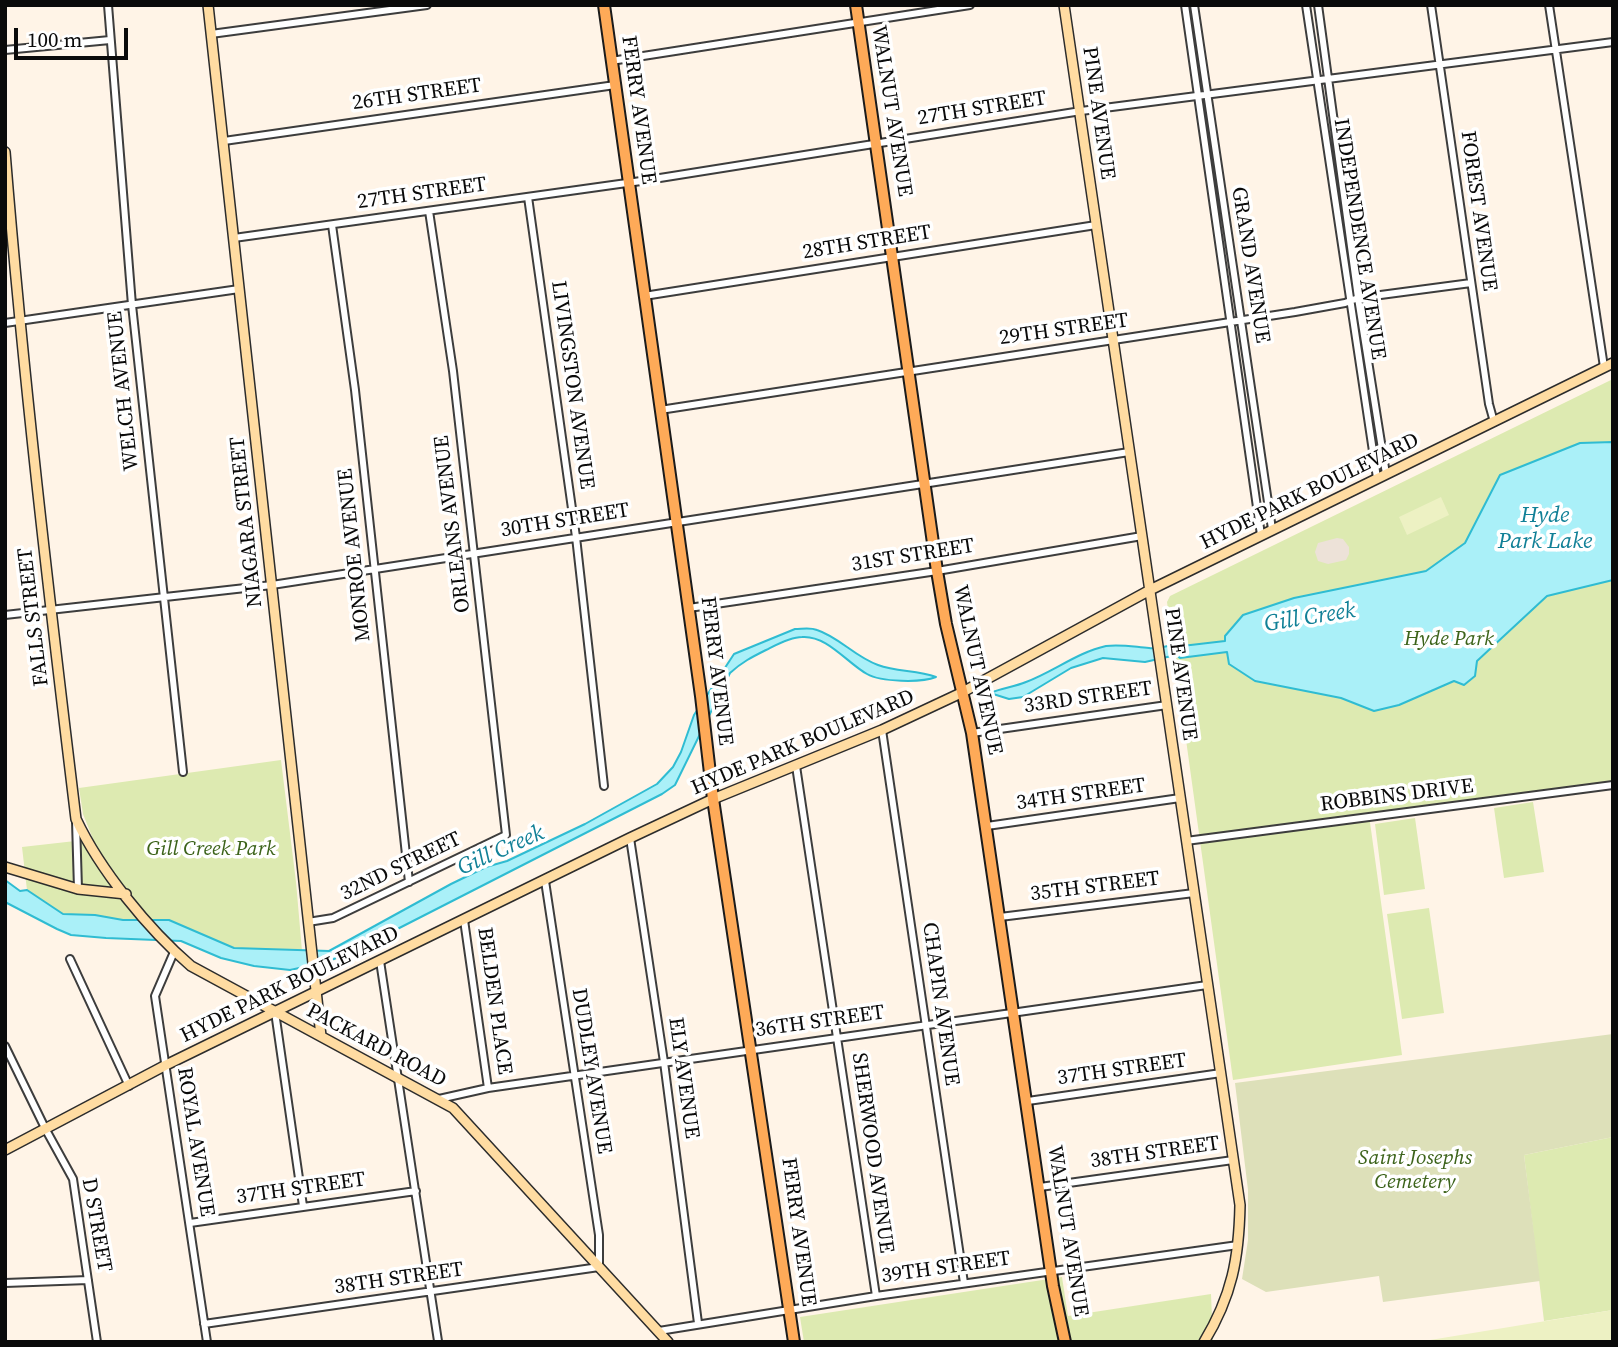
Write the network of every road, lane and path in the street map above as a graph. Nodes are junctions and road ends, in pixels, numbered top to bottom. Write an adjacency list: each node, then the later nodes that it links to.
1 (108, 5): 17 (street, WELCH AVENUE)
2 (208, 5): 16 (main road, NIAGARA STREET)
3 (427, 5): 14 (street)
4 (604, 5): 21 (main road, FERRY AVENUE)
5 (856, 5): 15 (main road, WALNUT AVENUE)
6 (971, 5): 15 (street)
7 (1065, 5): 28 (main road, PINE AVENUE)
8 (1185, 5): 27 (street)
9 (1194, 5): 26 (street, GRAND AVENUE)
10 (1306, 5): 24 (street, INDEPENDENCE AVENUE)
11 (1318, 5): 23 (street, INDEPENDENCE AVENUE)
12 (1431, 5): 22 (street, FOREST AVENUE)
13 (1549, 5): 20 (street)
14 (402, 7): 16 (street)
15 (858, 23): 21 (street); 30 (main road, WALNUT AVENUE)
16 (211, 34): 29 (main road, NIAGARA STREET)
17 (110, 40): 19 (street); 44 (street, WELCH AVENUE)
18 (1613, 42): 20 (street, 27TH STREET)
19 (5, 50)
20 (1556, 50): 22 (street, 27TH STREET); 50 (street)
21 (611, 61): 25 (main road, FERRY AVENUE)
22 (1440, 65): 23 (street, 27TH STREET); 39 (street, FOREST AVENUE)
23 (1328, 80): 24 (street, 27TH STREET); 42 (street, INDEPENDENCE AVENUE)
24 (1317, 82): 26 (street, 27TH STREET); 43 (street, INDEPENDENCE AVENUE)
25 (615, 85): 29 (street, 26TH STREET); 32 (main road, FERRY AVENUE)
26 (1207, 96): 27 (street, 27TH STREET); 45 (street, GRAND AVENUE)
27 (1198, 97): 28 (street, 27TH STREET); 47 (street)
28 (1081, 111): 30 (street, 27TH STREET); 36 (main road, PINE AVENUE)
29 (224, 141): 37 (main road, NIAGARA STREET)
30 (876, 143): 32 (street, 27TH STREET); 38 (main road, WALNUT AVENUE)
31 (5, 152): 46 (main road, FALLS STREET)
32 (629, 183): 33 (street, 27TH STREET); 41 (main road, FERRY AVENUE)
33 (528, 197): 34 (street, 27TH STREET); 61 (street, LIVINGSTON AVENUE)
34 (429, 211): 35 (street, 27TH STREET); 62 (street, ORLEANS AVENUE)
35 (332, 225): 37 (street, 27TH STREET); 63 (street, MONROE AVENUE)
36 (1096, 225): 38 (street, 28TH STREET); 49 (main road, PINE AVENUE)
37 (234, 239): 40 (main road, NIAGARA STREET)
38 (893, 257): 41 (street, 28TH STREET); 51 (main road, WALNUT AVENUE)
39 (1471, 283): 42 (street, 29TH STREET); 53 (street, FOREST AVENUE)
40 (239, 289): 44 (street); 65 (main road, NIAGARA STREET)
41 (644, 296): 52 (main road, FERRY AVENUE)
42 (1358, 298): 43 (street, 29TH STREET); 55 (street, INDEPENDENCE AVENUE)
43 (1350, 301): 45 (street, 29TH STREET); 55 (street, INDEPENDENCE AVENUE)
44 (132, 305): 46 (street); 67 (street, WELCH AVENUE)
45 (1240, 319): 47 (street, 29TH STREET); 58 (street, GRAND AVENUE)
46 (19, 321): 48 (street); 69 (main road, FALLS STREET)
47 (1230, 321): 49 (street, 29TH STREET); 59 (street)
48 (5, 323)
49 (1113, 340): 51 (street, 29TH STREET); 54 (main road, PINE AVENUE)
50 (1608, 365): 53 (main road, HYDE PARK BOULEVARD)
51 (908, 371): 52 (street, 29TH STREET); 56 (main road, WALNUT AVENUE)
52 (660, 410): 57 (main road, FERRY AVENUE)
53 (1494, 422): 55 (main road, HYDE PARK BOULEVARD)
54 (1129, 452): 56 (street, 30TH STREET); 60 (main road, PINE AVENUE)
55 (1381, 476): 58 (main road, HYDE PARK BOULEVARD)
56 (924, 482): 57 (street, 30TH STREET); 64 (main road, WALNUT AVENUE)
57 (677, 521): 61 (street, 30TH STREET); 68 (main road, FERRY AVENUE)
58 (1272, 529): 59 (main road, HYDE PARK BOULEVARD)
59 (1261, 535): 66 (main road, HYDE PARK BOULEVARD)
60 (1142, 536): 64 (street, 31ST STREET); 66 (main road, PINE AVENUE)
61 (576, 537): 62 (street, 30TH STREET); 78 (street, LIVINGSTON AVENUE)
62 (474, 553): 63 (street, 30TH STREET); 83 (street, ORLEANS AVENUE)
63 (374, 569): 65 (street, 30TH STREET); 88 (street, MONROE AVENUE)
64 (937, 570): 68 (street, 31ST STREET); 71 (main road, WALNUT AVENUE)
65 (272, 584): 67 (street, 30TH STREET); 94 (main road, NIAGARA STREET)
66 (1150, 590): 71 (main road, HYDE PARK BOULEVARD); 72 (main road, PINE AVENUE)
67 (164, 598): 69 (street, 30TH STREET); 76 (street, WELCH AVENUE)
68 (689, 608): 80 (main road, FERRY AVENUE)
69 (50, 610): 70 (street, 30TH STREET); 81 (main road, FALLS STREET)
70 (5, 615)
71 (961, 692): 73 (main road, HYDE PARK BOULEVARD); 74 (main road, WALNUT AVENUE)
72 (1167, 705): 74 (street, 33RD STREET); 79 (main road, PINE AVENUE)
73 (882, 730): 75 (main road, HYDE PARK BOULEVARD); 102 (street, CHAPIN AVENUE)
74 (972, 733): 82 (main road, WALNUT AVENUE)
75 (796, 766): 80 (main road, HYDE PARK BOULEVARD); 104 (street, SHERWOOD AVENUE)
76 (183, 772)
77 (1613, 785): 85 (street, ROBBINS DRIVE)
78 (604, 786)
79 (1180, 798): 82 (street, 34TH STREET); 85 (main road, PINE AVENUE)
80 (713, 799): 84 (main road, HYDE PARK BOULEVARD); 106 (main road, FERRY AVENUE)
81 (76, 820): 89 (street); 91 (main road, FALLS STREET)
82 (987, 826): 92 (main road, WALNUT AVENUE)
83 (506, 835): 88 (street, 32ND STREET)
84 (630, 838): 87 (main road, HYDE PARK BOULEVARD); 107 (street, ELY AVENUE)
85 (1186, 841): 90 (main road, PINE AVENUE)
86 (5, 867): 89 (main road)
87 (545, 881): 93 (main road, HYDE PARK BOULEVARD); 110 (street, DUDLEY AVENUE)
88 (409, 882): 94 (street, 32ND STREET)
89 (78, 889): 91 (main road)
90 (1194, 893): 92 (street, 35TH STREET); 98 (main road, PINE AVENUE)
91 (126, 894): 95 (main road, PACKARD ROAD)
92 (1000, 917): 100 (main road, WALNUT AVENUE)
93 (464, 920): 97 (main road, HYDE PARK BOULEVARD); 113 (street, BELDEN PLACE)
94 (308, 922): 99 (main road, NIAGARA STREET)
95 (174, 951): 101 (main road, PACKARD ROAD); 108 (street, ROYAL AVENUE)
96 (70, 959): 112 (street)
97 (380, 961): 99 (main road, HYDE PARK BOULEVARD); 111 (street)
98 (1207, 985): 100 (street, 36TH STREET); 109 (main road, PINE AVENUE)
99 (315, 991): 101 (main road, HYDE PARK BOULEVARD); 103 (main road, NIAGARA STREET)
100 (1014, 1011): 102 (street, 36TH STREET); 115 (main road, WALNUT AVENUE)
101 (275, 1012): 103 (main road, PACKARD ROAD); 108 (main road, HYDE PARK BOULEVARD); 121 (street)
102 (926, 1024): 104 (street, 36TH STREET); 128 (street, CHAPIN AVENUE)
103 (321, 1036): 111 (main road, PACKARD ROAD)
104 (838, 1037): 106 (street, 36TH STREET); 130 (street, SHERWOOD AVENUE)
105 (5, 1046): 116 (street, D STREET)
106 (752, 1049): 107 (street, 36TH STREET); 131 (main road, FERRY AVENUE)
107 (664, 1062): 110 (street, 36TH STREET); 133 (street, ELY AVENUE)
108 (166, 1065): 112 (main road, HYDE PARK BOULEVARD); 122 (street, ROYAL AVENUE)
109 (1221, 1073): 115 (street, 37TH STREET); 118 (main road, PINE AVENUE)
110 (574, 1076): 113 (street, 36TH STREET); 124 (street, DUDLEY AVENUE)
111 (399, 1077): 114 (main road, PACKARD ROAD); 120 (street)
112 (129, 1086): 116 (main road, HYDE PARK BOULEVARD)
113 (488, 1088): 114 (street, 36TH STREET)
114 (439, 1098): 124 (main road, PACKARD ROAD)
115 (1028, 1101): 119 (main road, WALNUT AVENUE)
116 (46, 1130): 117 (main road, HYDE PARK BOULEVARD); 126 (street, D STREET)
117 (5, 1150)
118 (1233, 1160): 119 (street, 38TH STREET); 123 (main road, PINE AVENUE)
119 (1040, 1187): 125 (main road, WALNUT AVENUE)
120 (416, 1191): 121 (street, 37TH STREET); 129 (street)
121 (303, 1206): 122 (street, 37TH STREET)
122 (190, 1223): 132 (street, ROYAL AVENUE)
123 (1240, 1245): 125 (street, 39TH STREET); 141 (main road, PINE AVENUE)
124 (599, 1267): 129 (street, 38TH STREET); 134 (main road, PACKARD ROAD)
125 (1051, 1271): 128 (street, 39TH STREET); 140 (main road, WALNUT AVENUE)
126 (88, 1280): 127 (street); 135 (street, D STREET)
127 (5, 1283)
128 (964, 1283): 130 (street, 39TH STREET)
129 (431, 1292): 132 (street, 38TH STREET); 137 (street)
130 (876, 1296): 131 (street, 39TH STREET)
131 (789, 1309): 133 (street, 39TH STREET); 139 (main road, FERRY AVENUE)
132 (204, 1324): 136 (street, ROYAL AVENUE)
133 (698, 1324): 134 (street, 39TH STREET)
134 (659, 1331): 138 (main road, PACKARD ROAD)
135 (97, 1342)
136 (207, 1342)
137 (438, 1342)
138 (668, 1342)
139 (794, 1342)
140 (1065, 1342)
141 (1204, 1342)

